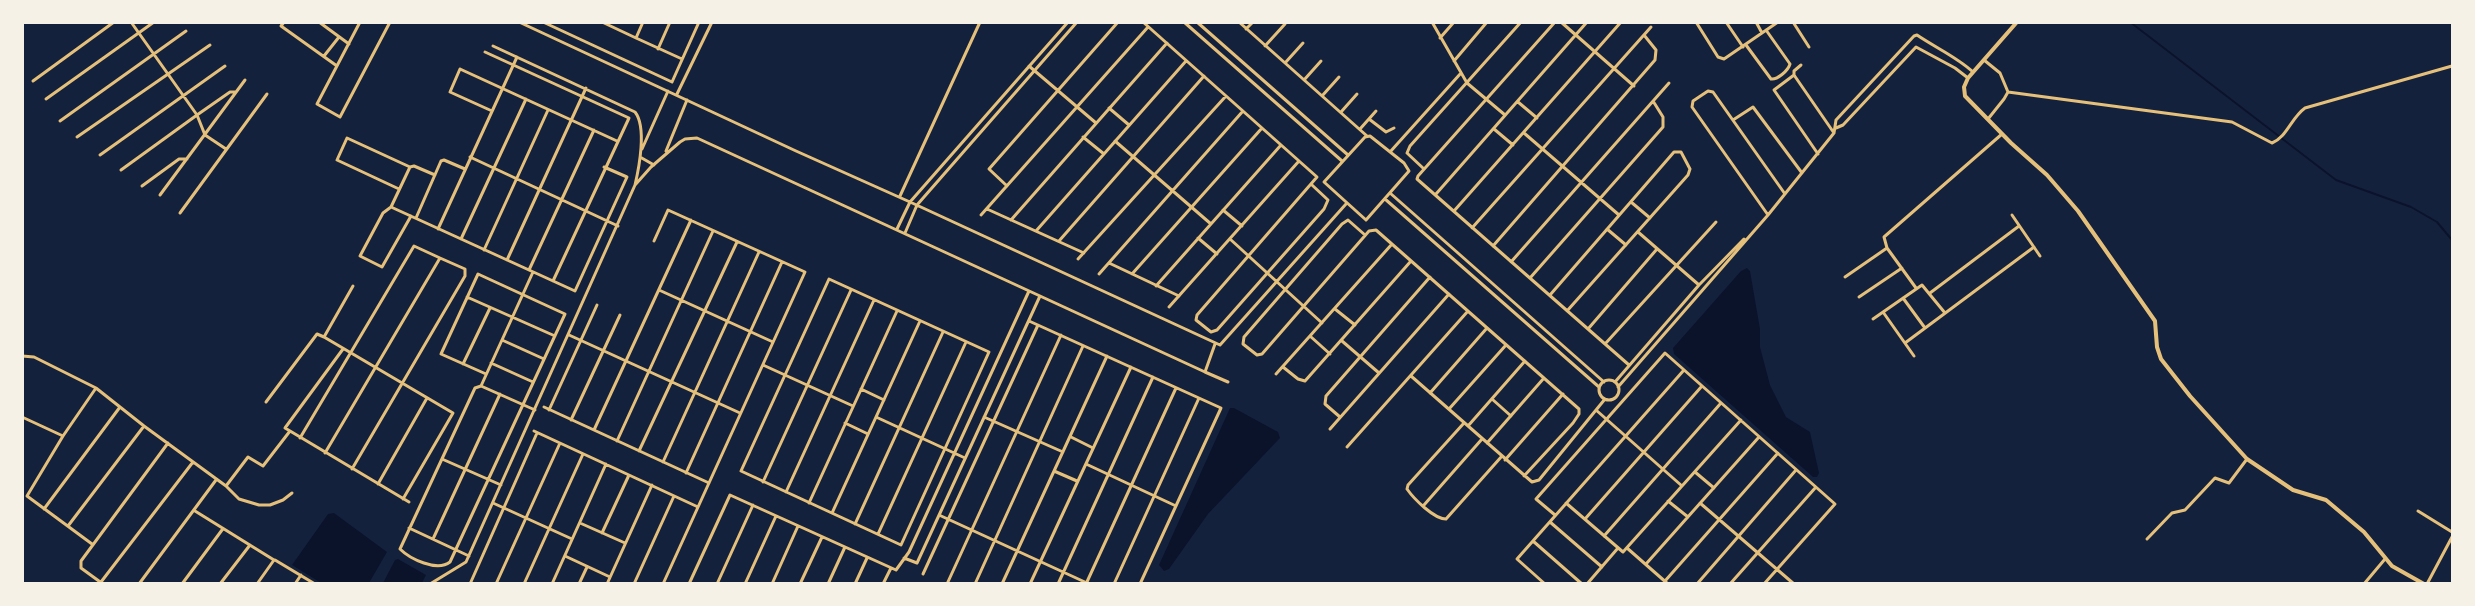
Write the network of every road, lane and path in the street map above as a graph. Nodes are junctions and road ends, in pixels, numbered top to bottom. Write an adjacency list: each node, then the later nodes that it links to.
1 (114, 22): 89 (street)
2 (131, 22): 46 (street)
3 (154, 22): 46 (street)
4 (284, 22): 64 (street)
5 (319, 22): 49 (street)
6 (360, 22): 53 (street)
7 (390, 22): 74 (street)
8 (519, 22): 96 (street)
9 (543, 22): 66 (street)
10 (602, 22): 40 (street)
11 (615, 22): 40 (street)
12 (643, 22): 50 (street)
13 (670, 22): 60 (street)
14 (699, 22): 66 (street)
15 (712, 22): 102 (street)
16 (980, 22): 185 (street)
17 (1068, 22): 75 (street)
18 (1077, 22): 79 (street)
19 (1118, 22): 95 (street)
20 (1143, 22): 41 (street)
21 (1184, 22): 160 (street)
22 (1197, 22): 154 (street)
23 (1239, 22): 43 (street)
24 (1253, 22): 43 (street)
25 (1432, 22): 51 (street)
26 (1454, 22): 51 (street)
27 (1487, 22): 69 (street)
28 (1521, 22): 90 (street)
29 (1555, 22): 108 (street)
30 (1561, 22): 48 (street)
31 (1587, 22): 48 (street)
32 (1622, 22): 63 (street)
33 (1696, 22): 58 (street)
34 (1726, 22): 58 (street)
35 (1756, 22): 45 (street)
36 (1778, 22): 45 (street)
37 (1792, 22): 59 (street)
38 (2017, 22): 67 (street)
39 (1285, 24): 57 (street)
40 (612, 27): 50 (street)
41 (1148, 27): 52 (street); 112 (street)
42 (1651, 27): 47 (street)
43 (1246, 29): 57 (street)
44 (186, 31): 62 (street)
45 (1764, 32): 58 (street); 58 (street)
46 (139, 33): 62 (street); 106 (street)
47 (1644, 35): 78 (street); 92 (street)
48 (1576, 36): 63 (street); 110 (street)
49 (339, 37): 53 (street); 64 (street)
50 (636, 38): 60 (street)
51 (1440, 38): 69 (street)
52 (1167, 43): 68 (street); 113 (street)
53 (349, 44): 74 (street)
54 (1303, 44): 71 (street)
55 (210, 45): 82 (street)
56 (493, 46): 65 (street)
57 (1265, 46): 71 (street)
58 (1744, 46)
59 (1809, 47)
60 (658, 49): 66 (street)
61 (485, 52): 72 (street)
62 (153, 53): 82 (street); 126 (street)
63 (1595, 53): 78 (street); 121 (street)
64 (324, 56): 74 (street)
65 (517, 57): 72 (street); 94 (street)
66 (682, 59)
67 (1984, 60): 80 (street); 98 (street)
68 (1186, 61): 84 (street); 128 (street)
69 (1454, 61): 81 (street)
70 (1321, 62): 88 (street)
71 (1285, 63): 88 (street)
72 (513, 65): 93 (street); 105 (street)
73 (225, 66): 101 (street)
74 (337, 66)
75 (1029, 66): 79 (street); 189 (street)
76 (1801, 66): 83 (street)
77 (2452, 66): 98 (street)
78 (1614, 69): 92 (street); 146 (street)
79 (1035, 70): 95 (street); 192 (street)
80 (1973, 72): 86 (street); 131 (street)
81 (1461, 73): 90 (street); 149 (street)
82 (168, 74): 101 (street); 140 (street)
83 (1794, 75): 136 (street); 152 (street)
84 (1204, 76): 103 (street); 155 (street)
85 (1339, 77): 104 (street)
86 (1968, 78): 123 (street); 131 (street)
87 (245, 80): 97 (street)
88 (1304, 80): 104 (street)
89 (33, 81)
90 (1467, 83): 108 (street); 167 (street)
91 (1669, 83): 111 (street)
92 (1634, 86): 162 (street)
93 (502, 88): 107 (street); 115 (street); 115 (street)
94 (586, 88): 105 (street); 148 (street)
95 (1059, 90): 112 (street); 177 (street)
96 (668, 91): 102 (street); 148 (street)
97 (236, 92): 120 (street); 138 (street)
98 (2008, 92): 123 (street)
99 (267, 94): 147 (street)
100 (1357, 94): 118 (street)
101 (182, 95): 120 (street); 153 (street)
102 (677, 95): 109 (street)
103 (1226, 96): 116 (street); 169 (street)
104 (1322, 96): 118 (street)
105 (582, 97): 124 (street); 142 (street)
106 (46, 99)
107 (526, 99): 114 (street); 165 (street)
108 (1486, 99): 119 (street); 167 (street)
109 (687, 100): 150 (street); 185 (street)
110 (1518, 101): 119 (street); 121 (street)
111 (1653, 101): 173 (street); 187 (street)
112 (1078, 107): 127 (street); 177 (street)
113 (1109, 108): 127 (street); 128 (street)
114 (548, 110): 124 (street); 172 (street)
115 (492, 111): 156 (street)
116 (1243, 111): 129 (street); 180 (street)
117 (1376, 111): 122 (street)
118 (1341, 112): 132 (street)
119 (1505, 115): 133 (street)
120 (197, 116): 138 (street); 168 (street)
121 (1537, 118): 135 (street)
122 (1369, 119): 130 (street); 132 (street)
123 (1988, 119): 137 (street)
124 (571, 120): 134 (street); 179 (street)
125 (1733, 120): 170 (street); 182 (street); 202 (street)
126 (60, 121)
127 (1096, 123): 141 (street)
128 (1129, 125): 143 (street)
129 (1262, 128): 144 (street); 194 (street)
130 (1394, 128)
131 (1836, 128): 136 (street)
132 (1360, 129): 139 (street)
133 (1493, 129): 145 (street); 184 (street)
134 (594, 130): 142 (street); 188 (street)
135 (1524, 133): 145 (street); 146 (street)
136 (1834, 133): 152 (street)
137 (2002, 134): 235 (street); 432 (street)
138 (205, 135): 147 (street); 158 (street)
139 (1367, 136): 149 (street); 154 (street)
140 (77, 137)
141 (1083, 137): 151 (street); 208 (street)
142 (617, 141): 164 (street)
143 (1115, 141): 151 (street); 155 (street)
144 (1281, 144): 159 (street); 197 (street)
145 (1513, 145): 198 (street)
146 (1543, 149): 162 (street); 215 (street)
147 (226, 150): 199 (street)
148 (641, 150): 157 (street)
149 (1390, 152): 181 (street)
150 (665, 154): 161 (street); 217 (street)
151 (1104, 154): 221 (street)
152 (1818, 154): 170 (street)
153 (100, 155)
154 (1348, 155): 160 (street)
155 (1134, 156): 169 (street); 229 (street)
156 (470, 157): 165 (street); 166 (street)
157 (640, 157): 161 (street); 174 (street)
158 (187, 159): 176 (street); 183 (street)
159 (1299, 161): 175 (street); 213 (street)
160 (1342, 161): 191 (street)
161 (654, 165): 174 (street)
162 (1563, 166): 173 (street); 233 (street)
163 (410, 167): 171 (street); 178 (street); 178 (street)
164 (604, 167): 196 (street); 209 (street)
165 (494, 168): 172 (street); 226 (street)
166 (465, 169): 171 (street); 216 (street)
167 (1424, 169): 184 (street)
168 (121, 170)
169 (1155, 174): 180 (street); 239 (street)
170 (1802, 174): 182 (street)
171 (435, 175): 205 (street)
172 (517, 179): 179 (street); 237 (street)
173 (1581, 182): 187 (street); 248 (street)
174 (635, 185): 212 (street)
175 (1312, 185): 241 (street); 254 (street)
176 (142, 186)
177 (1008, 186): 195 (street)
178 (399, 189): 193 (street)
179 (539, 189): 188 (street); 245 (street)
180 (1173, 190): 194 (street); 249 (street)
181 (1390, 193): 186 (street); 258 (street)
182 (1785, 194): 202 (street)
183 (160, 195)
184 (1435, 195): 198 (street)
185 (900, 196): 189 (street)
186 (1385, 199): 191 (street); 263 (street)
187 (1600, 199): 201 (street); 260 (street)
188 (562, 200): 196 (street); 252 (street)
189 (910, 202): 192 (street); 217 (street)
190 (1631, 202): 201 (street); 206 (street); 206 (street)
191 (1346, 204): 262 (street)
192 (917, 205): 223 (street); 319 (street)
193 (391, 207): 203 (street); 203 (street)
194 (1192, 207): 211 (street); 256 (street)
195 (987, 209): 200 (street); 208 (street)
196 (585, 210): 209 (street); 261 (street)
197 (1224, 210): 211 (street); 213 (street)
198 (1454, 212): 215 (street)
199 (180, 213)
200 (981, 215)
201 (1619, 215): 218 (street)
202 (1768, 215): 219 (street)
203 (411, 216): 205 (street)
204 (2012, 216): 214 (street)
205 (416, 218): 216 (street)
206 (1650, 218): 222 (street)
207 (691, 220): 220 (street); 228 (street); 270 (street)
208 (1011, 220): 221 (street)
209 (608, 221): 212 (street); 261 (street)
210 (1716, 222): 250 (street)
211 (1211, 224): 225 (street)
212 (618, 226): 308 (street)
213 (1242, 226): 227 (street)
214 (2019, 226): 234 (street); 272 (street)
215 (1473, 228): 233 (street)
216 (438, 229): 226 (street)
217 (897, 229): 223 (street)
218 (1607, 229): 232 (street); 275 (street)
219 (1754, 230): 264 (street); 361 (street)
220 (713, 231): 230 (street); 281 (street)
221 (1036, 231): 229 (street)
222 (1638, 232): 232 (street); 236 (street)
223 (905, 233): 271 (street)
224 (1365, 235): 231 (street); 269 (street); 284 (street)
225 (1198, 238): 240 (street); 266 (street)
226 (461, 239): 237 (street)
227 (1230, 239): 240 (street); 241 (street)
228 (654, 241)
229 (1059, 241): 239 (street)
230 (737, 242): 238 (street); 289 (street)
231 (1392, 244): 246 (street); 287 (street)
232 (1626, 245): 291 (street)
233 (1493, 246): 248 (street)
234 (2034, 247): 242 (street); 293 (street)
235 (1887, 248): 251 (street); 259 (street)
236 (1657, 249): 250 (street); 305 (street)
237 (484, 250): 245 (street)
238 (759, 252): 247 (street); 297 (street)
239 (1084, 253): 244 (street)
240 (1217, 254): 277 (street)
241 (1249, 256): 254 (street); 254 (street)
242 (2040, 256)
243 (440, 258): 325 (street); 340 (street); 356 (street)
244 (1078, 259)
245 (507, 260): 252 (street)
246 (1411, 261): 257 (street); 302 (street)
247 (782, 262): 307 (street); 316 (street)
248 (1511, 262): 260 (street)
249 (1109, 264): 255 (street); 256 (street)
250 (1676, 265): 264 (street); 320 (street)
251 (1902, 268): 267 (street); 279 (street)
252 (529, 270): 253 (street)
253 (533, 272): 261 (street); 273 (street)
254 (1267, 273): 262 (street)
255 (1099, 274)
256 (1132, 274): 266 (street)
257 (1430, 277): 274 (street); 329 (street)
258 (1486, 277): 263 (street); 354 (street)
259 (1845, 277)
260 (1530, 278): 275 (street)
261 (553, 281)
262 (1277, 283): 269 (street); 319 (street)
263 (1481, 283): 360 (street)
264 (1699, 285): 337 (street)
265 (353, 286): 312 (street)
266 (1156, 286): 277 (street)
267 (1916, 288): 272 (street); 280 (street)
268 (851, 289): 282 (street); 346 (street); 357 (street)
269 (1285, 289): 284 (street); 284 (street)
270 (659, 290): 281 (street); 332 (street)
271 (1029, 291): 276 (street); 424 (street)
272 (1930, 293): 293 (street)
273 (523, 294): 278 (street); 295 (street); 310 (street)
274 (1449, 294): 290 (street); 344 (street)
275 (1549, 295): 291 (street)
276 (1040, 296): 299 (street); 343 (street)
277 (1179, 296): 285 (street)
278 (467, 297): 286 (street); 335 (street)
279 (1859, 297)
280 (1903, 298): 292 (street); 304 (street)
281 (681, 300): 289 (street); 342 (street)
282 (874, 300): 288 (street); 369 (street)
283 (597, 305): 314 (street)
284 (1303, 306): 300 (street)
285 (1169, 307)
286 (490, 308): 295 (street); 335 (street)
287 (1335, 308): 300 (street); 302 (street)
288 (897, 310): 298 (street); 364 (street)
289 (705, 311): 297 (street); 352 (street)
290 (1468, 311): 303 (street); 348 (street)
291 (1567, 311): 305 (street)
292 (1883, 312): 296 (street); 318 (street)
293 (1946, 313): 304 (street)
294 (620, 315): 324 (street)
295 (512, 317): 310 (street); 313 (street)
296 (1873, 319)
297 (727, 321): 307 (street); 365 (street)
298 (920, 321): 306 (street); 372 (street)
299 (1029, 321): 301 (street); 390 (street)
300 (1322, 323): 311 (street)
301 (1038, 325): 309 (street); 395 (street)
302 (1355, 325): 315 (street)
303 (1487, 328): 321 (street); 366 (street)
304 (1925, 328): 318 (street)
305 (1588, 329): 320 (street)
306 (943, 331): 317 (street); 400 (street)
307 (750, 332): 316 (street); 376 (street)
308 (569, 334): 314 (street); 385 (street)
309 (1061, 335): 322 (street); 404 (street)
310 (555, 336): 331 (street)
311 (1310, 336): 326 (street); 339 (street)
312 (324, 338): 323 (street); 375 (street)
313 (502, 339): 331 (street); 334 (street)
314 (581, 340): 324 (street); 382 (street)
315 (1342, 340): 326 (street); 329 (street)
316 (773, 342): 336 (street)
317 (966, 342): 411 (street); 419 (street)
318 (1905, 343): 330 (street)
319 (1215, 344): 343 (street)
320 (1605, 344): 337 (street)
321 (1506, 345): 333 (street); 383 (street)
322 (1083, 346): 328 (street); 414 (street)
323 (343, 349): 325 (street); 403 (street)
324 (603, 350): 332 (street); 393 (street)
325 (350, 353): 340 (street); 410 (street)
326 (1330, 354): 339 (street)
327 (22, 356): 362 (street)
328 (1107, 356): 338 (street); 407 (street)
329 (1360, 356): 344 (street); 391 (street)
330 (1914, 356)
331 (544, 359): 351 (street)
332 (626, 361): 342 (street); 402 (street)
333 (1525, 361): 350 (street); 373 (street)
334 (491, 362): 345 (street); 351 (street)
335 (463, 364): 345 (street)
336 (763, 365): 346 (street); 386 (street)
337 (1629, 365): 355 (street)
338 (1131, 367): 349 (street); 420 (street)
339 (1283, 367): 347 (street)
340 (375, 368): 356 (street); 423 (street)
341 (1684, 370): 359 (street); 392 (street); 408 (street)
342 (649, 371): 352 (street); 413 (street)
343 (1205, 372): 353 (street)
344 (1379, 373): 391 (street)
345 (486, 374): 358 (street)
346 (785, 374): 357 (street); 449 (street)
347 (1276, 374)
348 (1411, 376): 366 (street); 418 (street)
349 (1153, 377): 363 (street); 445 (street)
350 (1544, 378): 368 (street); 387 (street)
351 (533, 382): 378 (street)
352 (672, 382): 365 (street); 421 (street)
353 (1228, 382)
354 (1604, 382): 355 (street); 360 (street)
355 (1615, 382): 361 (street)
356 (402, 384): 370 (street); 437 (street)
357 (808, 385): 369 (street); 449 (street)
358 (481, 386): 367 (street); 429 (street)
359 (1702, 386): 377 (street); 422 (street)
360 (1599, 387): 374 (street)
361 (1618, 387): 374 (street)
362 (96, 388): 380 (street); 406 (street)
363 (1176, 388): 371 (street); 455 (street)
364 (861, 389): 372 (street); 379 (street)
365 (695, 392): 376 (street); 434 (street)
366 (1430, 393): 383 (street)
367 (500, 394): 378 (street); 438 (street)
368 (1563, 394): 431 (street); 446 (street)
369 (830, 396): 379 (street); 460 (street)
370 (427, 398): 452 (street); 464 (street)
371 (1198, 398): 462 (street); 472 (street)
372 (884, 399): 389 (street)
373 (1492, 399): 387 (street); 399 (street)
374 (1605, 399): 384 (street)
375 (266, 402)
376 (718, 403): 386 (street); 443 (street)
377 (1721, 403): 394 (street); 439 (street)
378 (523, 405): 385 (street); 448 (street)
379 (853, 406): 396 (street)
380 (120, 407): 398 (street); 476 (street)
381 (544, 407): 382 (street)
382 (549, 410): 393 (street)
383 (1449, 410): 397 (street)
384 (1596, 410): 392 (street); 446 (street)
385 (535, 411): 453 (street)
386 (740, 413): 451 (street)
387 (1511, 416): 416 (street)
388 (22, 417): 406 (street)
389 (876, 417): 400 (street); 405 (street)
390 (984, 417): 395 (street); 430 (street)
391 (1340, 417): 401 (street)
392 (1606, 419): 408 (street); 481 (street)
393 (571, 420): 402 (street)
394 (1741, 420): 409 (street); 442 (street)
395 (994, 421): 404 (street); 486 (street)
396 (845, 423): 405 (street); 468 (street)
397 (1464, 423): 399 (street); 473 (street)
398 (144, 426): 417 (street); 491 (street)
399 (1468, 426): 412 (street)
400 (899, 428): 411 (street); 490 (street)
401 (1330, 429)
402 (594, 430): 413 (street)
403 (290, 431): 410 (street); 456 (street)
404 (1017, 432): 414 (street); 496 (street)
405 (868, 434): 479 (street)
406 (63, 436): 476 (street)
407 (1070, 436): 420 (street); 425 (street)
408 (1625, 436): 422 (street); 469 (street)
409 (1759, 437): 426 (street); 459 (street)
410 (300, 438): 423 (street)
411 (922, 438): 419 (street); 499 (street)
412 (1482, 439): 416 (street); 473 (street)
413 (617, 441): 421 (street)
414 (1039, 442): 425 (street); 507 (street)
415 (560, 443): 427 (street); 475 (street); 484 (street)
416 (1487, 443): 428 (street)
417 (168, 444): 433 (street); 510 (street)
418 (1347, 447)
419 (945, 448): 424 (street); 499 (street)
420 (1093, 448): 436 (street)
421 (639, 451): 434 (street)
422 (1644, 452): 439 (street); 485 (street)
423 (325, 453): 437 (street)
424 (954, 453): 430 (street); 521 (street)
425 (1063, 453): 441 (street)
426 (1778, 453): 440 (street); 487 (street)
427 (583, 454): 435 (street); 494 (street)
428 (1502, 456): 431 (street); 473 (street)
429 (442, 458): 438 (street); 493 (street)
430 (965, 458): 480 (street)
431 (1505, 459): 446 (street)
432 (2247, 459): 506 (street); 522 (street)
433 (193, 462): 447 (street); 535 (street)
434 (663, 462): 443 (street)
435 (606, 464): 444 (street); 489 (street)
436 (1086, 464): 445 (street); 450 (street)
437 (352, 469): 452 (street)
438 (465, 469): 448 (street); 504 (street)
439 (1663, 469): 457 (street); 500 (street)
440 (1796, 470): 458 (street); 501 (street)
441 (1054, 471): 450 (street); 516 (street)
442 (1695, 472): 457 (street); 459 (street)
443 (686, 473): 451 (street)
444 (629, 475): 454 (street); 498 (street)
445 (1108, 475): 455 (street); 530 (street)
446 (1524, 476)
447 (216, 480): 456 (street); 477 (street)
448 (489, 480): 453 (street); 515 (street)
449 (764, 482): 460 (street)
450 (1078, 482): 524 (street)
451 (708, 483): 474 (street)
452 (378, 484): 464 (street)
453 (501, 485): 467 (street)
454 (652, 485): 463 (street); 509 (street)
455 (1131, 485): 462 (street); 536 (street)
456 (226, 486): 461 (street)
457 (1682, 486): 465 (street)
458 (1816, 487): 517 (street); 529 (street)
459 (1713, 488): 470 (street)
460 (786, 492): 468 (street)
461 (292, 493)
462 (1153, 495): 472 (street); 565 (street)
463 (674, 496): 474 (street); 550 (street)
464 (403, 499): 466 (street)
465 (1668, 501): 483 (street); 514 (street)
466 (409, 502)
467 (493, 503): 475 (street); 518 (street)
468 (809, 503): 479 (street)
469 (1566, 503): 481 (street); 485 (street)
470 (1700, 503): 483 (street); 487 (street)
471 (753, 505): 482 (street); 552 (street); 553 (street)
472 (1176, 506): 566 (street)
473 (1424, 506)
474 (698, 507): 551 (street)
475 (504, 508): 484 (street); 544 (street)
476 (44, 509): 491 (street)
477 (195, 511): 495 (street); 537 (street)
478 (2418, 511): 497 (street)
479 (832, 513): 490 (street)
480 (939, 515): 486 (street); 521 (street)
481 (1555, 515): 488 (street)
482 (776, 516): 492 (street); 554 (street)
483 (1688, 517): 525 (street)
484 (526, 518): 494 (street); 545 (street)
485 (1585, 519): 500 (street)
486 (948, 520): 496 (street); 531 (street)
487 (1719, 520): 501 (street); 534 (street)
488 (1550, 522): 508 (street); 527 (street)
489 (579, 523): 498 (street); 505 (street)
490 (855, 524): 499 (street)
491 (68, 526): 510 (street)
492 (798, 526): 502 (street); 555 (street)
493 (409, 528): 504 (street); 515 (street)
494 (549, 528): 505 (street); 546 (street)
495 (223, 529): 511 (street); 538 (street)
496 (972, 530): 507 (street); 560 (street)
497 (2452, 532)
498 (602, 533): 509 (street)
499 (878, 534)
500 (1604, 536): 513 (street)
501 (1738, 536): 517 (street); 570 (street)
502 (822, 537): 512 (street); 556 (street)
503 (2452, 537): 575 (street)
504 (433, 539): 515 (street)
505 (572, 539): 519 (street)
506 (2147, 539)
507 (994, 541): 516 (street); 561 (street)
508 (1533, 541): 567 (street); 568 (street)
509 (625, 543): 533 (street)
510 (92, 544): 535 (street)
511 (250, 545): 523 (street); 539 (street)
512 (845, 547): 520 (street); 557 (street)
513 (1618, 548): 514 (street); 527 (street)
514 (1627, 548): 525 (street)
515 (456, 550): 518 (street)
516 (1017, 551): 524 (street); 562 (street)
517 (1758, 552): 529 (street); 571 (street)
518 (469, 556): 543 (street)
519 (564, 556): 526 (street); 547 (street)
520 (867, 557): 528 (street); 558 (street)
521 (904, 558): 528 (street)
522 (2385, 559): 574 (street); 575 (street)
523 (274, 560): 532 (street); 540 (street)
524 (1040, 562): 530 (street); 563 (street)
525 (1646, 564): 534 (street)
526 (587, 567): 533 (street); 548 (street)
527 (1602, 567): 569 (street)
528 (891, 568): 559 (street)
529 (1777, 569): 572 (street); 573 (street)
530 (1063, 572): 536 (street); 564 (street)
531 (923, 574)
532 (301, 575): 541 (street); 542 (street)
533 (610, 577): 549 (street)
534 (1666, 582)
535 (102, 583)
536 (1087, 583)
537 (139, 584)
538 (182, 584)
539 (220, 584)
540 (257, 584)
541 (295, 584)
542 (315, 584)
543 (430, 584)
544 (470, 584)
545 (496, 584)
546 (524, 584)
547 (552, 584)
548 (579, 584)
549 (607, 584)
550 (634, 584)
551 (663, 584)
552 (689, 584)
553 (717, 584)
554 (745, 584)
555 (772, 584)
556 (800, 584)
557 (828, 584)
558 (855, 584)
559 (884, 584)
560 (947, 584)
561 (975, 584)
562 (1002, 584)
563 (1030, 584)
564 (1058, 584)
565 (1114, 584)
566 (1140, 584)
567 (1545, 584)
568 (1582, 584)
569 (1587, 584)
570 (1697, 584)
571 (1730, 584)
572 (1764, 584)
573 (1794, 584)
574 (2364, 584)
575 (2425, 584)

